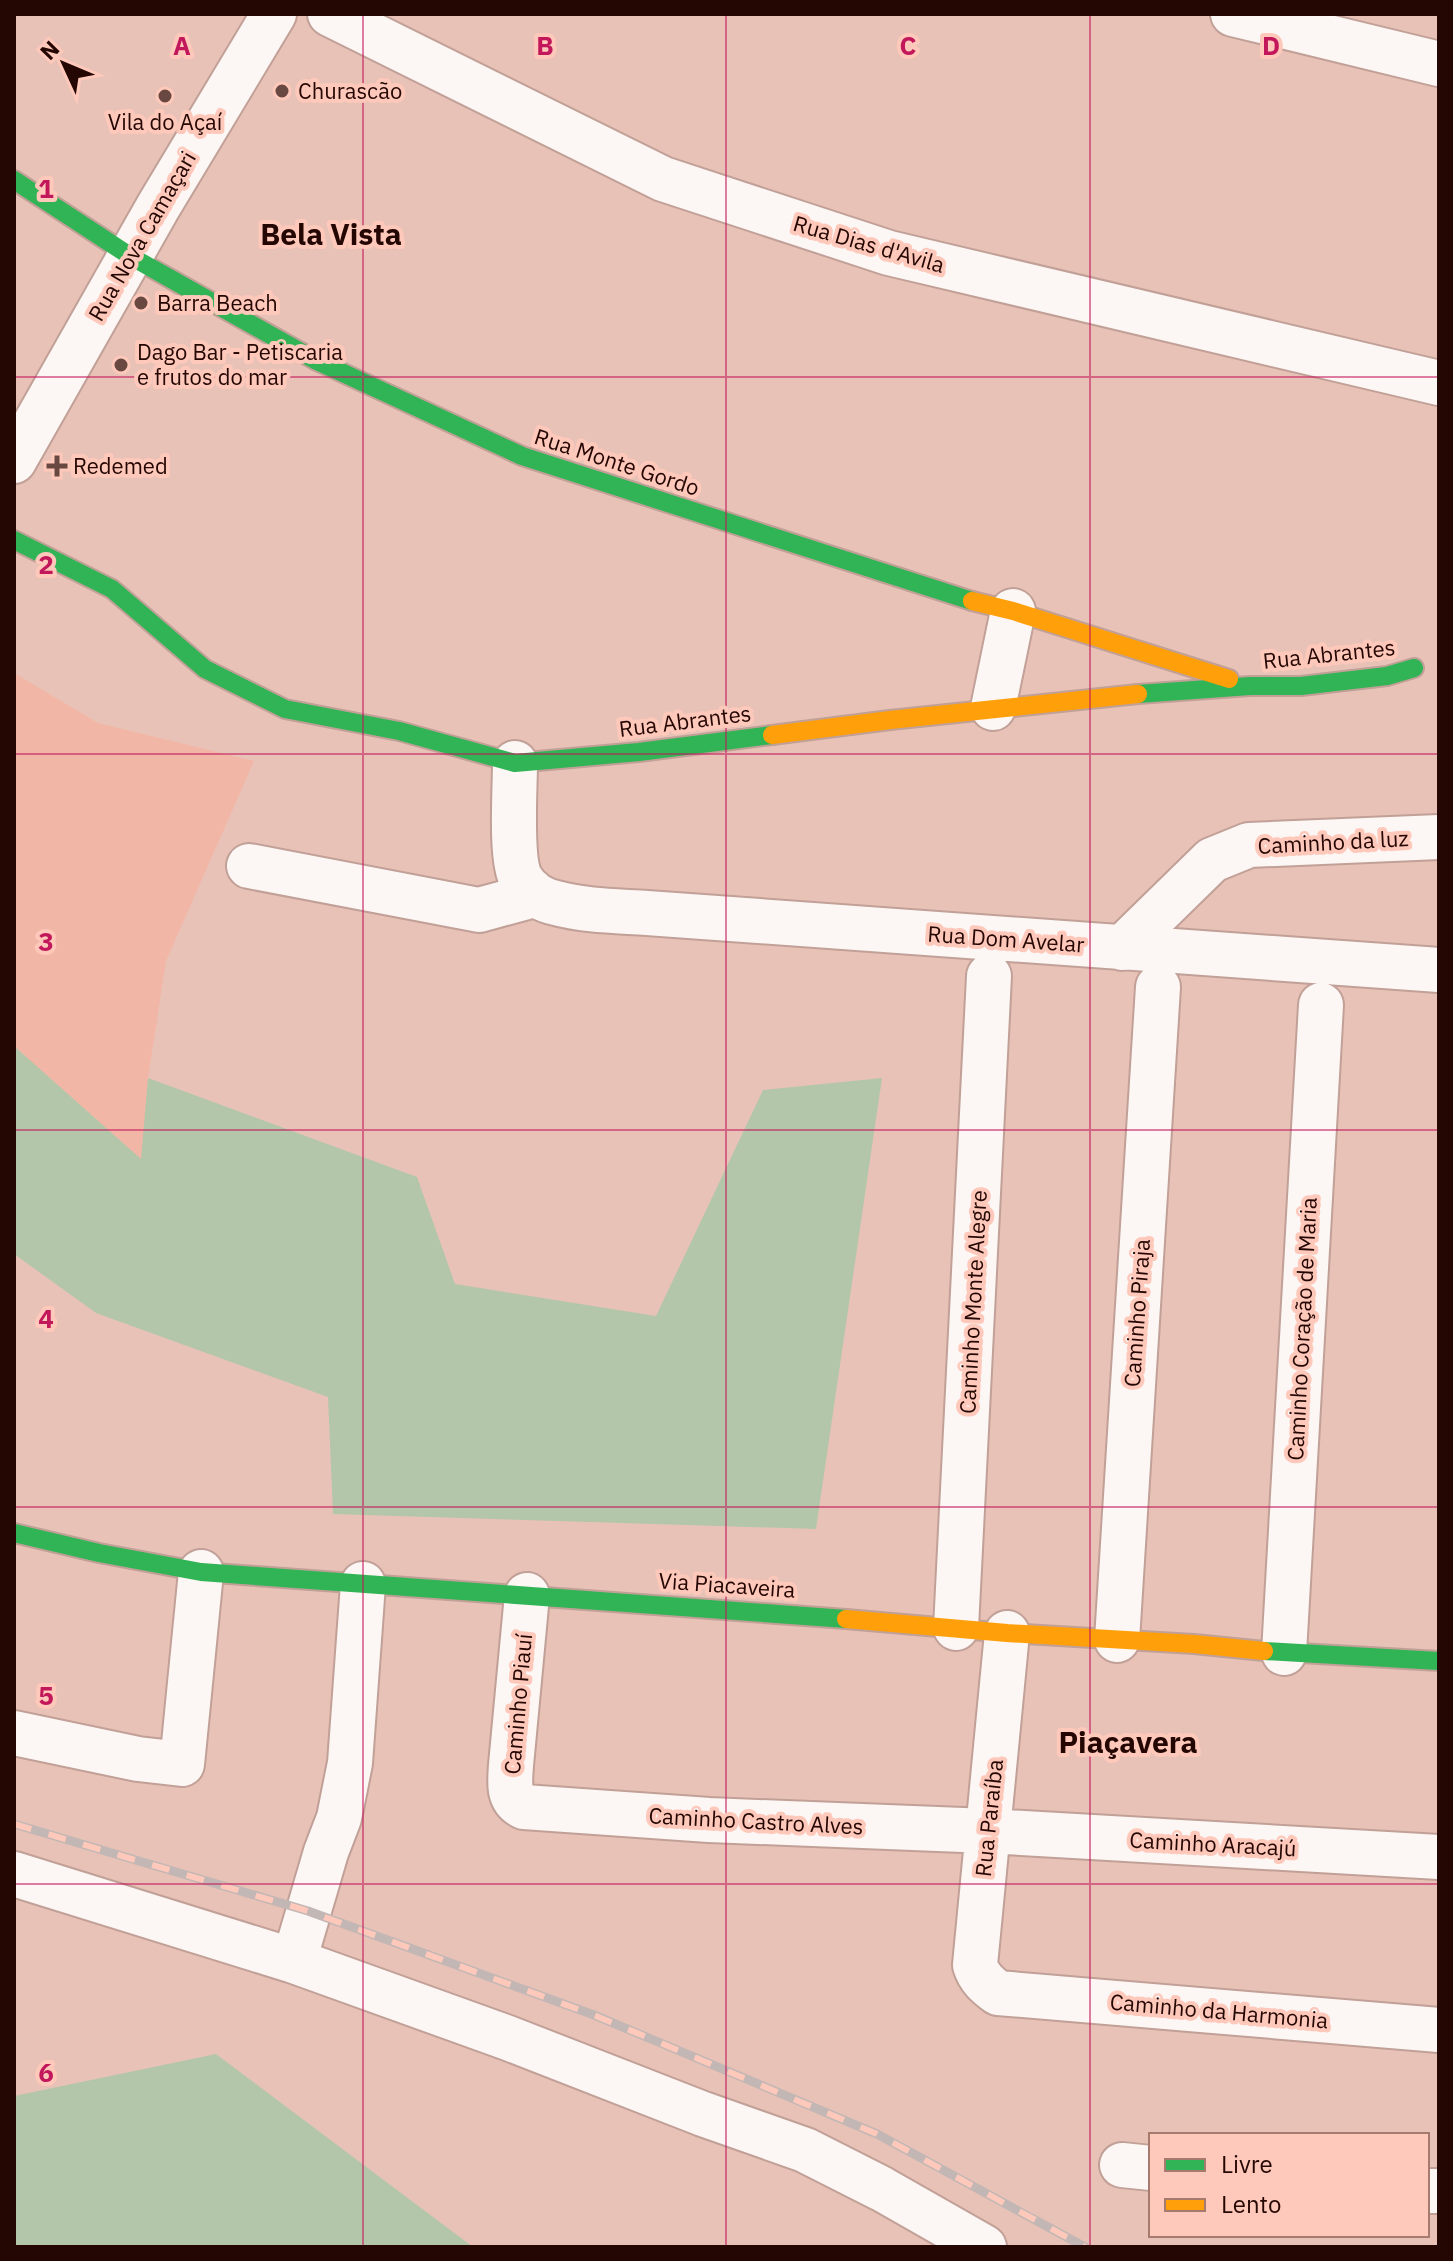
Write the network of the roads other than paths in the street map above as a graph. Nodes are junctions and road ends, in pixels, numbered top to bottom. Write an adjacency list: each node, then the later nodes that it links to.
1 (274, 14): 6 (street, Rua Nova Camaçari)
2 (330, 14): 7 (street, Rua Dias d'Avila)
3 (1233, 14): 4 (street)
4 (1439, 64)
5 (14, 180): 6 (street, Rua Monte Gordo)
6 (130, 256): 8 (street, Rua Nova Camaçari); 10 (street, Rua Monte Gordo)
7 (1439, 383)
8 (14, 461)
9 (14, 540): 14 (street, Rua Abrantes)
10 (1013, 611): 12 (street, Rua Monte Gordo); 13 (street)
11 (1414, 668): 12 (street, Rua Abrantes)
12 (1250, 686): 13 (street, Rua Abrantes)
13 (993, 708): 14 (street, Rua Abrantes)
14 (515, 763): 17 (street)
15 (1439, 837): 18 (street, Caminho da luz)
16 (249, 866): 17 (street, Rua Dom Avelar)
17 (554, 901): 18 (street, Rua Dom Avelar)
18 (1122, 948): 19 (street, Rua Dom Avelar)
19 (1439, 970)
20 (989, 976): 27 (street, Caminho Monte Alegre)
21 (1158, 987): 29 (street, Caminho Piraja)
22 (1321, 1005): 30 (street, Caminho Coração de Maria)
23 (14, 1533): 24 (street, Via Piacaveira)
24 (201, 1572): 25 (street, Via Piacaveira); 32 (street)
25 (363, 1584): 26 (street, Via Piacaveira); 37 (street)
26 (527, 1595): 27 (street, Via Piacaveira); 33 (street, Caminho Piauí)
27 (956, 1628): 28 (street, Via Piacaveira)
28 (1007, 1633): 29 (street, Via Piacaveira); 34 (street, Rua Paraíba)
29 (1117, 1640): 30 (street, Via Piacaveira)
30 (1284, 1653): 31 (street, Via Piacaveira)
31 (1439, 1661)
32 (14, 1733)
33 (524, 1807): 34 (street, Caminho Castro Alves)
34 (988, 1831): 35 (street, Caminho Aracajú); 38 (street, Rua Paraíba)
35 (1439, 1857)
36 (14, 1874): 37 (street)
37 (294, 1961): 40 (street)
38 (998, 1993): 39 (street, Caminho da Harmonia)
39 (1439, 2030)
40 (984, 2247)

